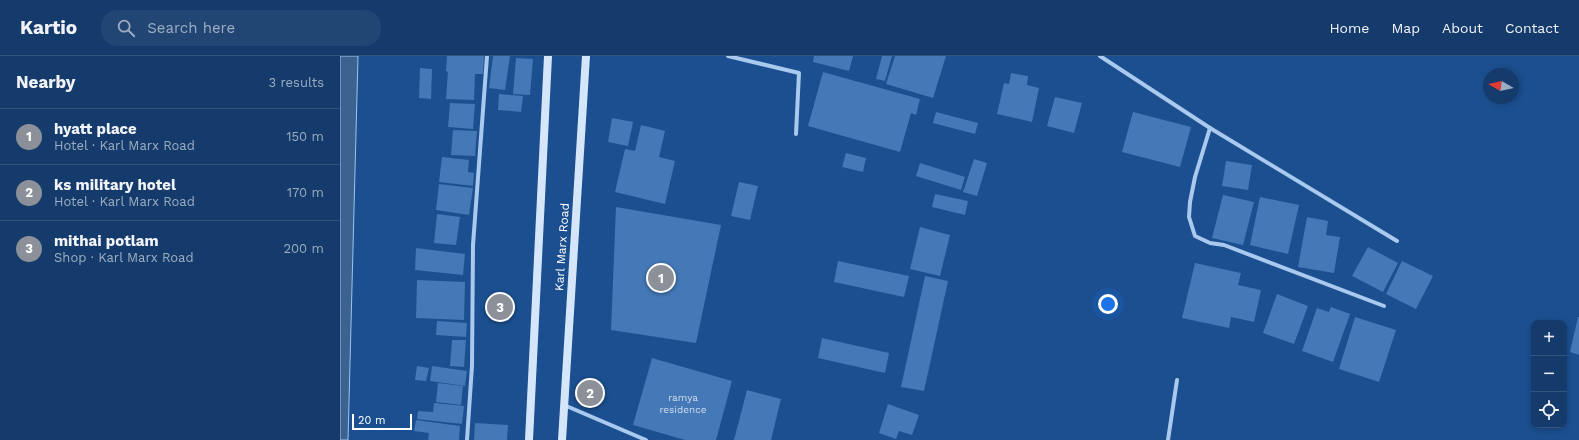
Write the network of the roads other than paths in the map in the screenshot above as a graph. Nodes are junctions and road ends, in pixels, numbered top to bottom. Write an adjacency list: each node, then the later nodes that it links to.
1 (487, 56): 12 (street)
2 (548, 56): 13 (main road, Karl Marx Road)
3 (586, 56): 11 (main road, Karl Marx Road)
4 (728, 56): 7 (street)
5 (1100, 56): 6 (street)
6 (1210, 128): 8 (street); 9 (street)
7 (796, 134)
8 (1397, 241)
9 (1384, 306)
10 (1177, 380): 16 (street)
11 (564, 405): 14 (main road, Karl Marx Road); 15 (street)
12 (467, 440)
13 (529, 440)
14 (562, 440)
15 (646, 440)
16 (1168, 440)

